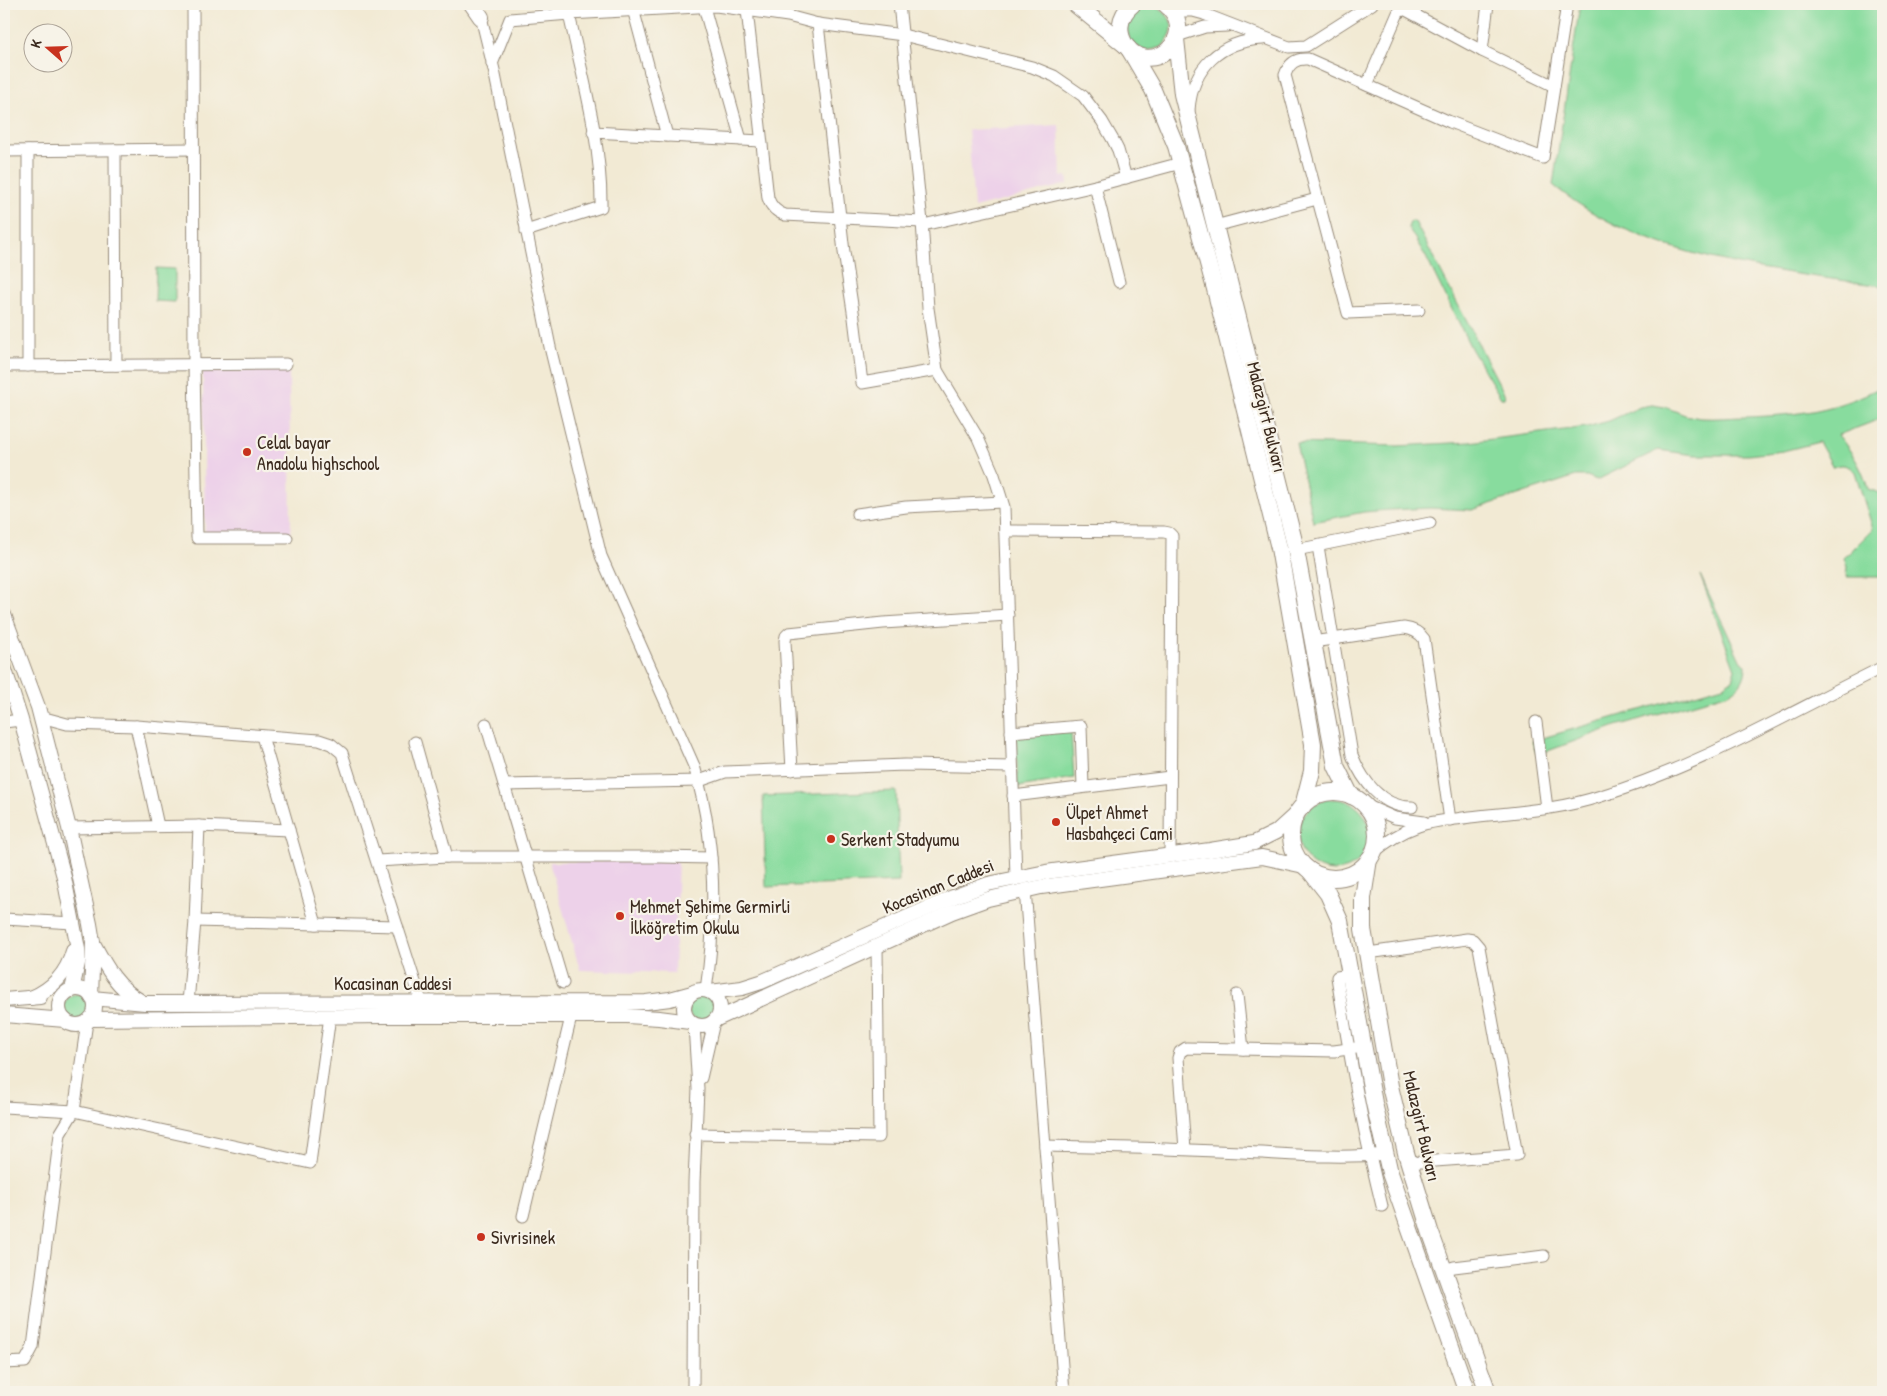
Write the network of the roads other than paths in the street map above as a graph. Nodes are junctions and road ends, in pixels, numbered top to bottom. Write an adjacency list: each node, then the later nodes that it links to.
1 (193, 4): 33 (street)
2 (555, 4): 15 (street)
3 (899, 4): 18 (street)
4 (1075, 4): 22 (highway)
5 (1133, 4): 22 (highway)
6 (1372, 4): 21 (street)
7 (1488, 4): 23 (street)
8 (1566, 4): 27 (street)
9 (716, 5): 12 (street); 14 (street)
10 (1169, 6): 17 (street); 19 (highway, Malazgirt Bulvarı)
11 (480, 7): 25 (street)
12 (704, 7): 13 (street); 31 (street)
13 (632, 8): 15 (street); 30 (street)
14 (747, 10): 16 (street); 32 (street)
15 (568, 14): 25 (street); 29 (street)
16 (818, 24): 18 (street); 41 (street)
17 (1233, 26): 19 (street); 20 (street)
18 (903, 35): 38 (street); 42 (street)
19 (1177, 37): 22 (highway); 28 (highway, Malazgirt Bulvarı)
20 (1267, 39): 21 (street); 28 (street)
21 (1296, 46): 24 (street)
22 (1127, 47): 37 (highway, Malazgirt Bulvarı)
23 (1482, 51): 26 (street); 27 (street)
24 (1296, 60): 26 (street); 40 (street)
25 (492, 64): 44 (street)
26 (1367, 85): 27 (street)
27 (1554, 86)
28 (1189, 124): 43 (highway, Malazgirt Bulvarı)
29 (593, 132): 30 (street); 44 (street)
30 (666, 136): 31 (street)
31 (741, 140): 32 (street)
32 (761, 141): 41 (street)
33 (193, 149): 35 (street); 47 (street)
34 (28, 150): 35 (street); 36 (street); 51 (street)
35 (114, 150): 49 (street)
36 (4, 151)
37 (1181, 163): 38 (street); 85 (highway, Malazgirt Bulvarı)
38 (1126, 178): 39 (street)
39 (1095, 186): 42 (street); 45 (street)
40 (1317, 199): 43 (street); 46 (street)
41 (840, 219): 42 (street); 52 (street)
42 (922, 224): 52 (street)
43 (1215, 226): 59 (highway, Malazgirt Bulvarı)
44 (526, 231): 78 (street)
45 (1119, 282)
46 (1419, 310)
47 (194, 364): 48 (street); 49 (street); 57 (street)
48 (286, 364)
49 (116, 365): 51 (street)
50 (4, 366): 51 (street)
51 (28, 366)
52 (938, 370): 53 (street)
53 (1002, 502): 54 (street); 56 (street)
54 (857, 514)
55 (1430, 522): 58 (street)
56 (1005, 531): 61 (street); 77 (street)
57 (287, 538)
58 (1318, 546): 59 (street); 62 (street)
59 (1296, 550): 63 (highway, Malazgirt Bulvarı)
60 (4, 615): 66 (main road)
61 (1008, 615): 72 (street); 76 (street)
62 (1332, 639): 63 (street); 83 (street); 86 (street)
63 (1313, 642): 82 (highway, Malazgirt Bulvarı)
64 (4, 667): 67 (main road)
65 (1883, 667): 84 (street)
66 (40, 712): 67 (main road); 71 (street); 90 (main road)
67 (21, 720): 68 (street); 103 (main road)
68 (4, 722)
69 (1536, 722): 84 (street)
70 (486, 724): 79 (street)
71 (136, 726): 73 (street); 88 (street)
72 (1011, 732): 75 (street); 80 (street)
73 (262, 736): 91 (street); 97 (street)
74 (415, 742): 94 (street)
75 (1012, 767): 76 (street); 81 (street)
76 (792, 770): 78 (street)
77 (1170, 777): 80 (street); 92 (street)
78 (699, 781): 79 (street); 96 (street)
79 (504, 785): 95 (street)
80 (1083, 787): 81 (street)
81 (1013, 796): 99 (street)
82 (1357, 800): 85 (highway); 87 (street); 93 (highway)
83 (1412, 806)
84 (1547, 808): 86 (street)
85 (1300, 809): 92 (main road, Kocasinan Caddesi); 98 (highway)
86 (1450, 820): 87 (street)
87 (1431, 822): 93 (street)
88 (158, 826): 89 (street); 90 (street)
89 (199, 826): 91 (street); 102 (street)
90 (69, 828): 107 (main road)
91 (289, 830): 104 (street)
92 (1170, 856): 99 (main road, Kocasinan Caddesi)
93 (1371, 856): 98 (highway); 109 (highway, Malazgirt Bulvarı)
94 (447, 857): 95 (street); 97 (street)
95 (526, 858): 96 (street); 110 (street)
96 (711, 858): 112 (street)
97 (377, 861): 105 (street)
98 (1307, 869): 100 (main road, Kocasinan Caddesi); 128 (highway)
99 (1016, 877): 112 (main road, Kocasinan Caddesi)
100 (1025, 889): 108 (main road, Kocasinan Caddesi); 133 (street)
101 (4, 919): 103 (street)
102 (195, 921): 104 (street); 119 (street)
103 (73, 923): 106 (main road)
104 (316, 924): 105 (street)
105 (397, 926): 117 (street)
106 (76, 938): 111 (main road); 115 (main road)
107 (93, 942): 114 (main road); 118 (main road)
108 (877, 946): 124 (main road, Kocasinan Caddesi); 132 (street)
109 (1368, 954): 136 (highway, Malazgirt Bulvarı); 136 (street)
110 (563, 983)
111 (70, 991): 114 (main road); 115 (main road); 123 (main road)
112 (703, 992): 117 (main road, Kocasinan Caddesi); 124 (main road); 126 (main road)
113 (1237, 995): 127 (street)
114 (92, 997): 118 (main road, Kocasinan Caddesi); 125 (main road)
115 (31, 998): 116 (main road)
116 (4, 1000)
117 (421, 1001): 119 (main road, Kocasinan Caddesi)
118 (145, 1003): 119 (main road, Kocasinan Caddesi)
119 (188, 1003)
120 (4, 1015): 123 (main road)
121 (330, 1016): 122 (main road, Kocasinan Caddesi); 125 (main road, Kocasinan Caddesi); 131 (street)
122 (571, 1017): 126 (main road, Kocasinan Caddesi); 138 (street)
123 (65, 1020): 125 (main road)
124 (715, 1020): 126 (main road); 129 (street)
125 (88, 1021): 131 (street)
126 (692, 1023): 129 (street)
127 (1243, 1048): 128 (street); 134 (street)
128 (1356, 1049): 135 (highway)
129 (698, 1089): 132 (street)
130 (4, 1107): 131 (street)
131 (74, 1111): 141 (street)
132 (695, 1134): 142 (street)
133 (1045, 1146): 134 (street); 143 (street)
134 (1185, 1149): 135 (street)
135 (1377, 1155): 137 (street); 144 (highway)
136 (1408, 1163): 140 (highway, Malazgirt Bulvarı)
137 (1382, 1206)
138 (523, 1216)
139 (1544, 1256): 140 (street)
140 (1444, 1270): 145 (highway, Malazgirt Bulvarı)
141 (4, 1363)
142 (693, 1392)
143 (1064, 1392)
144 (1467, 1392)
145 (1488, 1392)

